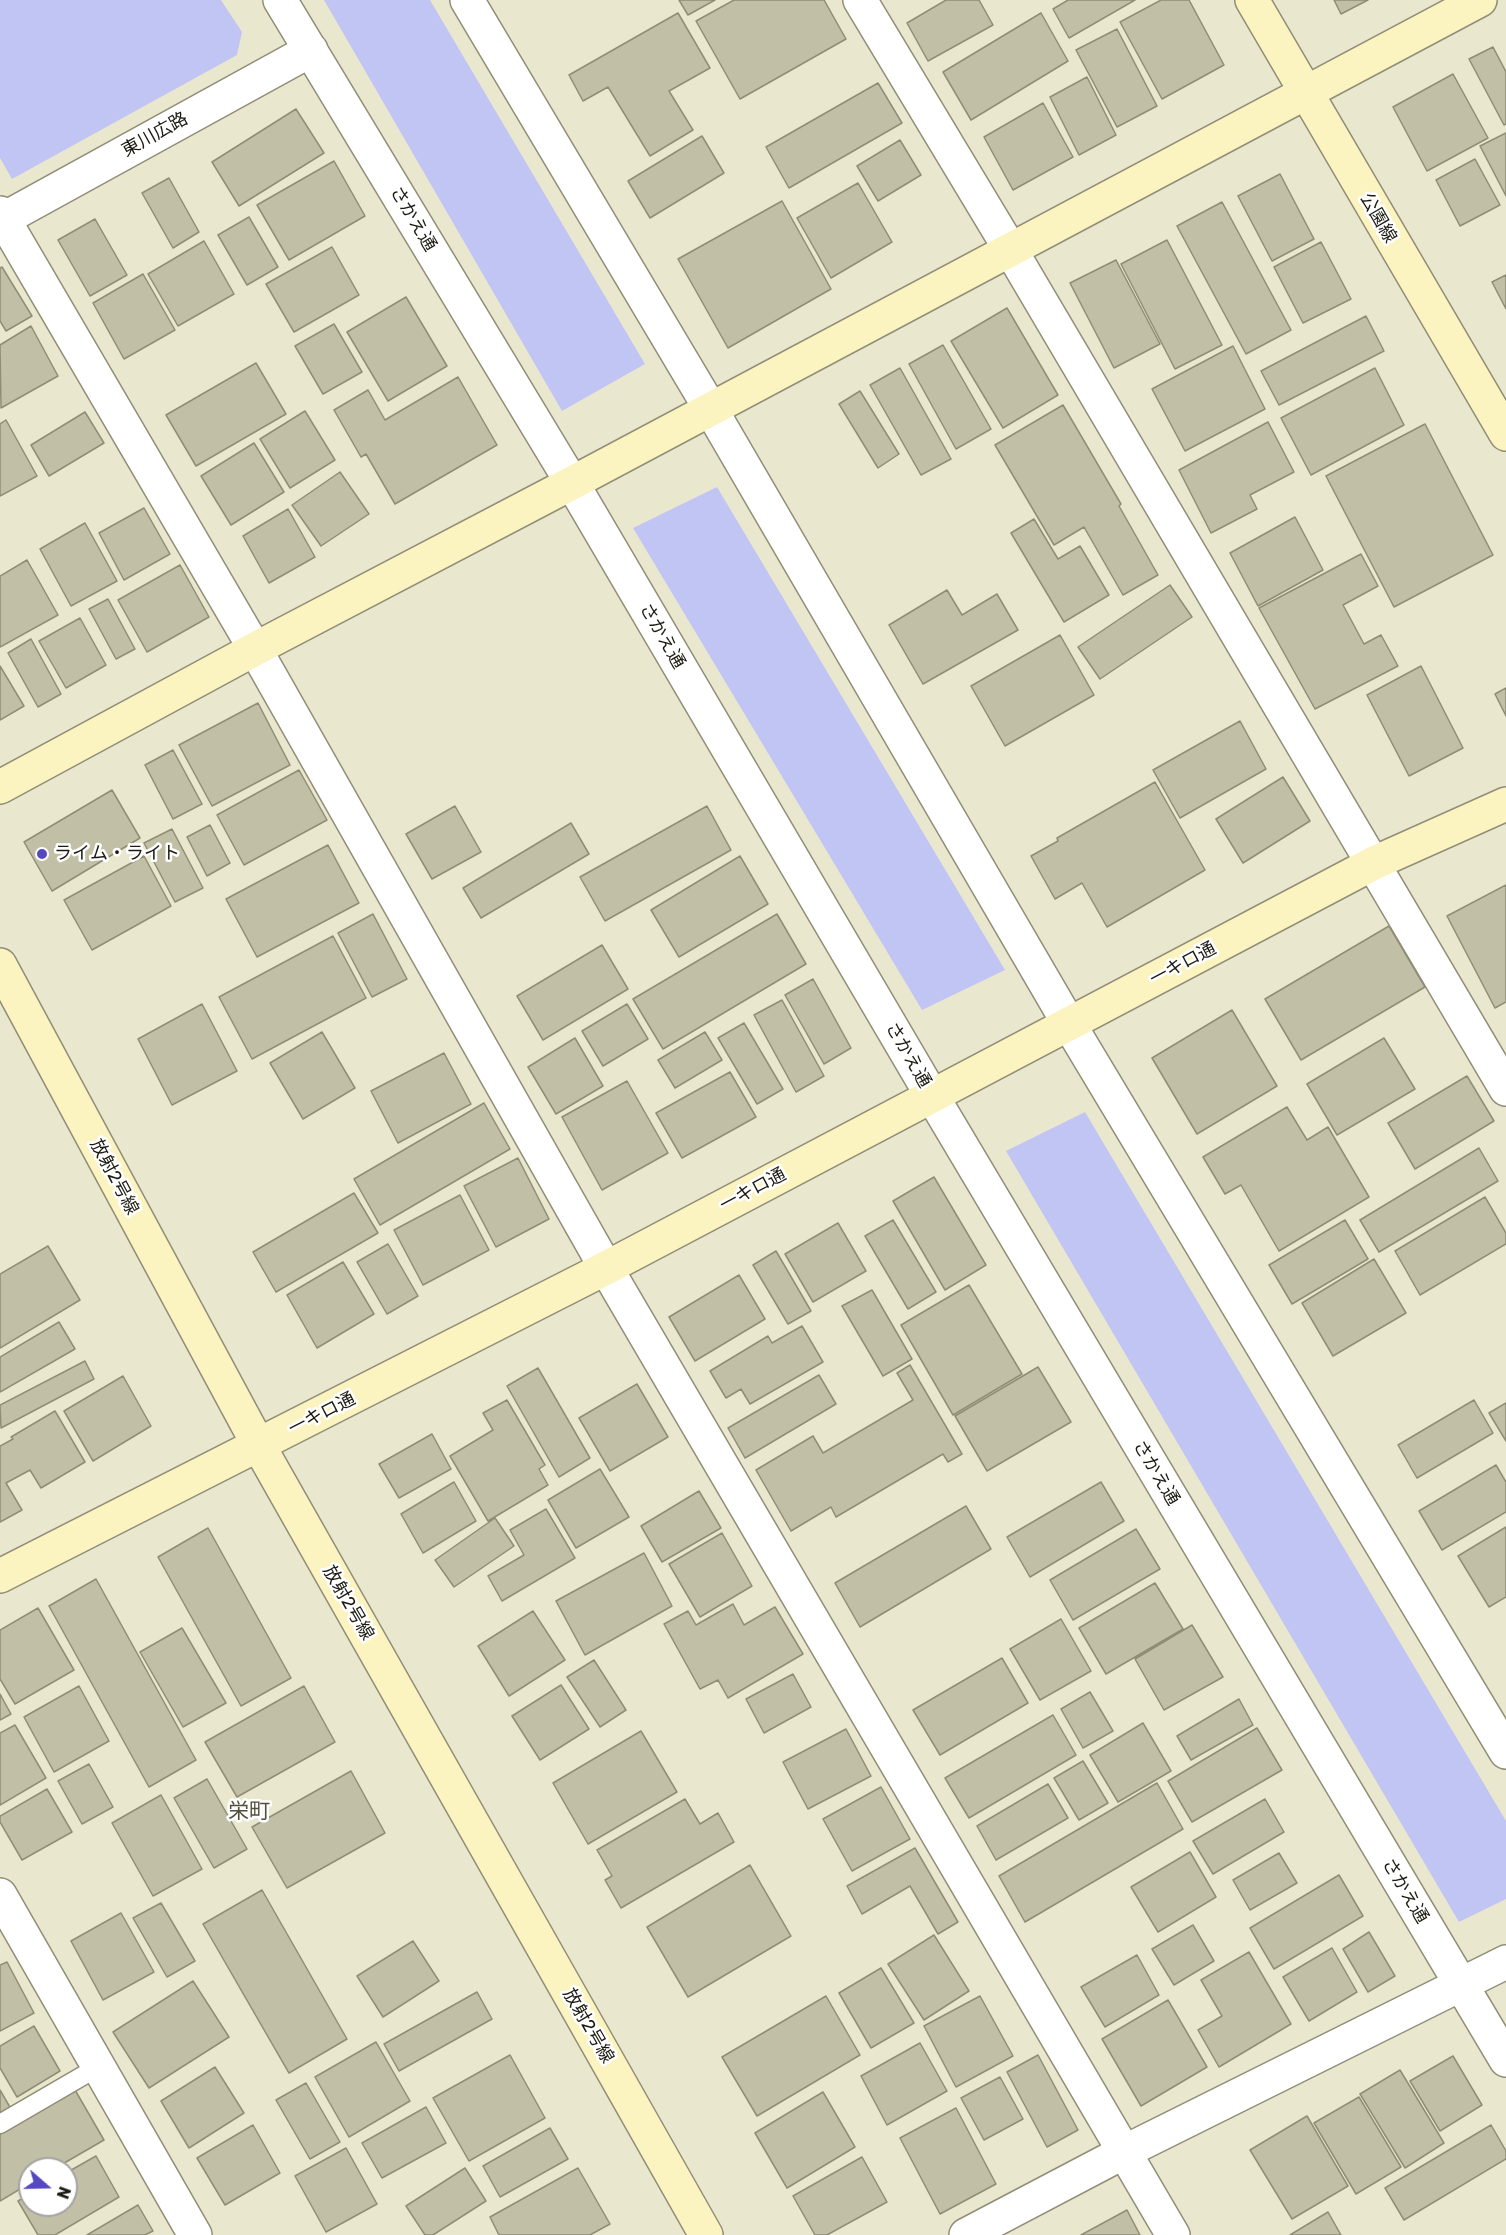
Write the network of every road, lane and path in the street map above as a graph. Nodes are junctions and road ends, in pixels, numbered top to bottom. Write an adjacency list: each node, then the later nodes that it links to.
1 (280, 0): 6 (street, さかえ通)
2 (467, 0): 10 (street)
3 (860, 0): 9 (street)
4 (1252, 0): 7 (street, 公園線)
5 (1480, 0): 7 (street)
6 (311, 50): 8 (street, 東川広路); 12 (street, さかえ通)
7 (1305, 93): 9 (street); 11 (street, 公園線)
8 (1, 218): 13 (street)
9 (1010, 249): 10 (street); 16 (street)
10 (710, 408): 12 (street); 18 (street)
11 (1506, 434)
12 (572, 483): 13 (street); 20 (street, さかえ通)
13 (255, 649): 14 (street); 21 (street)
14 (0, 787)
15 (1506, 804): 16 (street, 一キロ通)
16 (1374, 863): 18 (street, 一キロ通); 19 (street)
17 (0, 965): 22 (street, 放射2号線)
18 (1069, 1024): 20 (street, 一キロ通); 24 (street)
19 (1506, 1089)
20 (932, 1096): 21 (street, 一キロ通); 27 (street, さかえ通)
21 (606, 1268): 22 (street, 一キロ通); 31 (street)
22 (259, 1446): 23 (street, 一キロ通); 33 (street, 放射2号線)
23 (0, 1576)
24 (1506, 1752)
25 (0, 1895): 29 (street)
26 (1506, 1962): 27 (street)
27 (1460, 1984): 28 (street, さかえ通); 31 (street)
28 (1506, 2060)
29 (98, 2067): 30 (lane); 32 (street)
30 (0, 2124)
31 (1124, 2152): 34 (street); 35 (street)
32 (195, 2235)
33 (706, 2235)
34 (966, 2235)
35 (1173, 2235)

